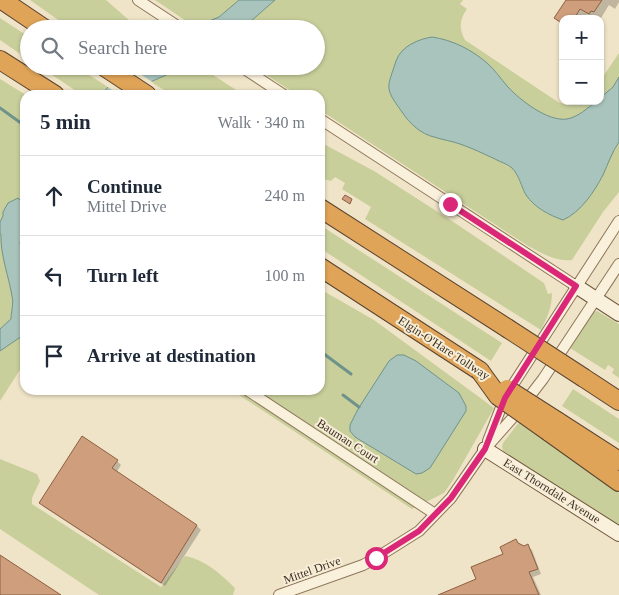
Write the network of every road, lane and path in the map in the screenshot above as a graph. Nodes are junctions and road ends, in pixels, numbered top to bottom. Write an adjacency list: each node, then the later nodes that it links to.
1 (2, 0): 3 (highway)
2 (138, 0): 4 (street)
3 (32, 20)
4 (168, 20)
5 (0, 60): 6 (highway)
6 (20, 73)
7 (24, 75): 10 (highway)
8 (117, 75): 11 (highway)
9 (254, 75): 12 (street)
10 (47, 90)
11 (139, 90)
12 (276, 90)
13 (325, 122): 18 (street)
14 (325, 211): 21 (highway, bridge)
15 (619, 221): 18 (street, Mittel Drive)
16 (619, 264): 19 (street, Mittel Drive)
17 (325, 270): 25 (highway, Elgin-O'Hare Tollway, bridge)
18 (576, 286): 19 (main road); 26 (street, Mittel Drive)
19 (596, 298): 20 (main road); 26 (street, Mittel Drive)
20 (619, 314)
21 (599, 388): 22 (highway); 24 (highway)
22 (619, 394)
23 (254, 395): 29 (street, Bauman Court)
24 (619, 401)
25 (553, 427): 27 (highway, Elgin-O'Hare Tollway); 28 (highway)
26 (485, 449): 29 (street, Mittel Drive); 30 (main road, East Thorndale Avenue)
27 (619, 461)
28 (619, 482)
29 (435, 514): 31 (street, Mittel Drive)
30 (619, 534)
31 (279, 595)

